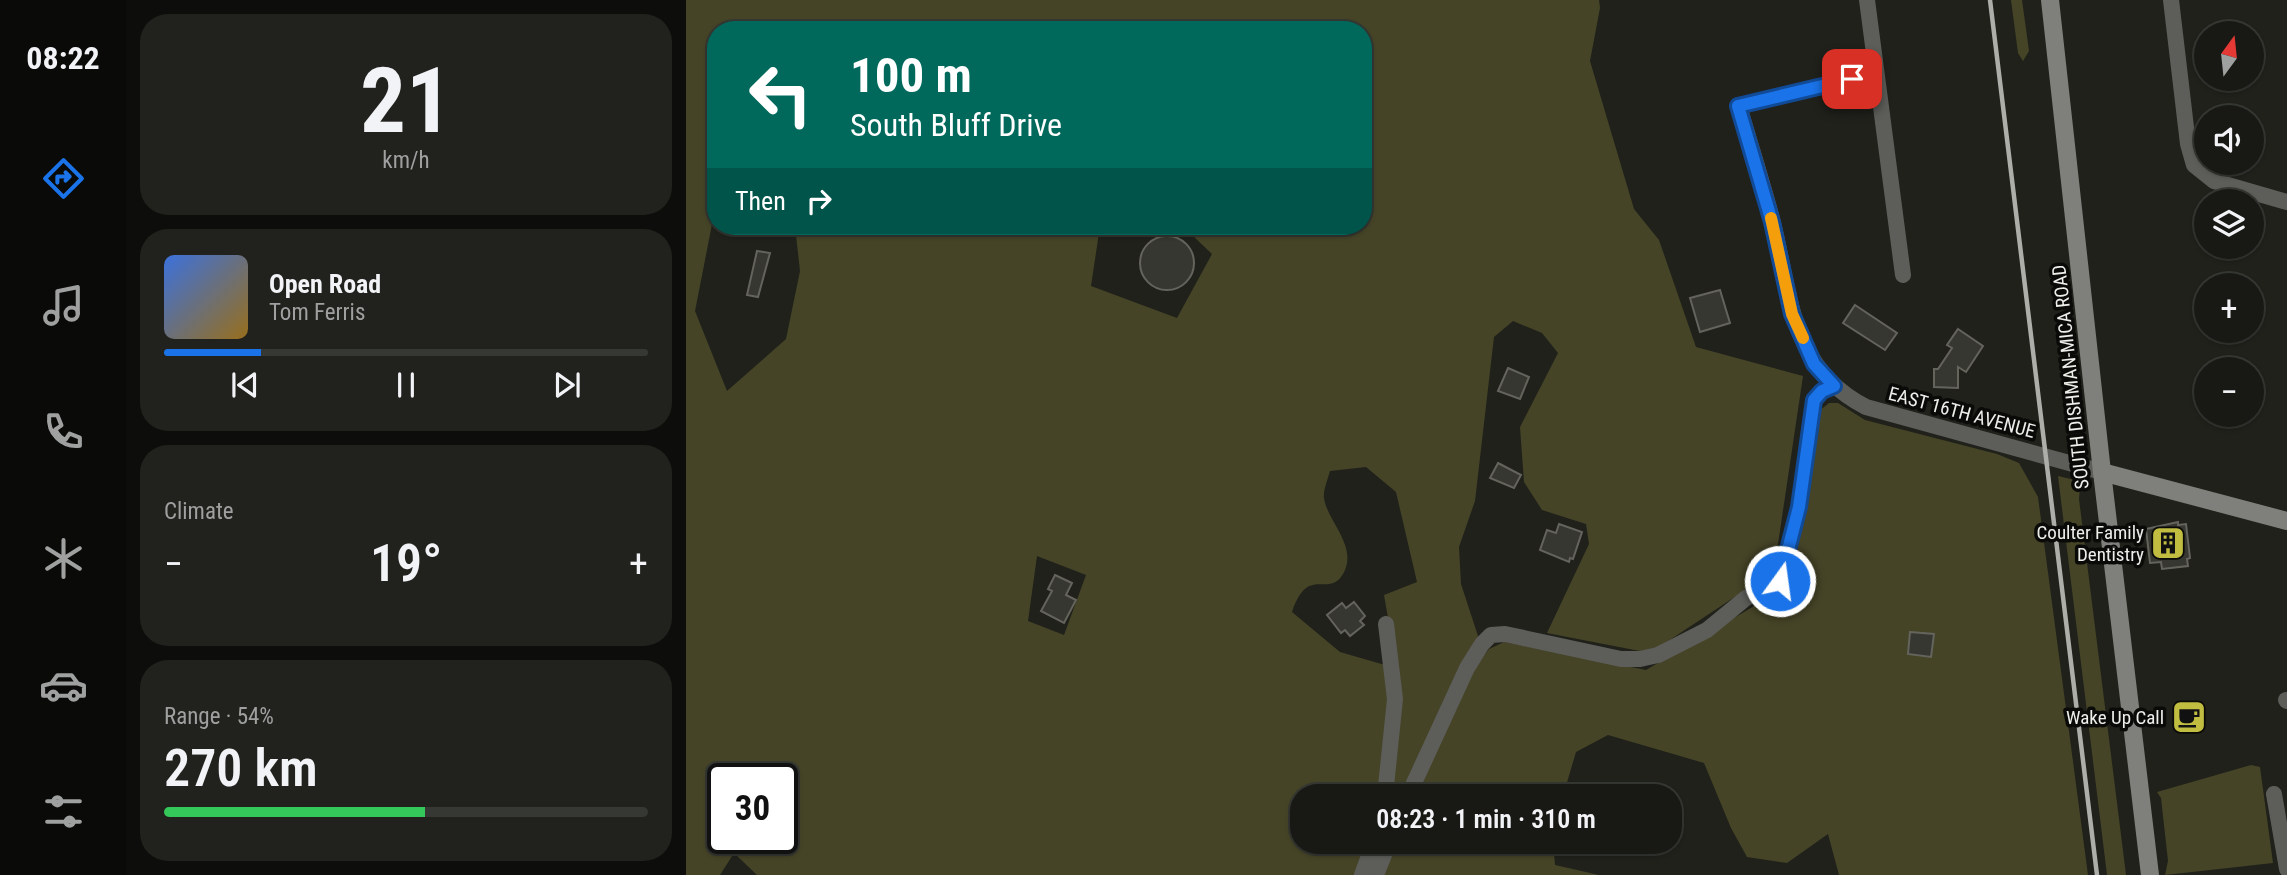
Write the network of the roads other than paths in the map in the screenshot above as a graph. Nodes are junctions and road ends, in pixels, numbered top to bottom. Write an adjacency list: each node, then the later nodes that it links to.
1 (1867, 0): 4 (street)
2 (2050, 0): 8 (main road, SOUTH DISHMAN-MICA ROAD)
3 (2171, 0): 5 (street)
4 (1875, 74): 6 (street); 7 (street, EAST 16TH AVENUE)
5 (2287, 202)
6 (1903, 275)
7 (1834, 386): 8 (street, EAST 16TH AVENUE); 12 (street)
8 (2102, 472): 9 (main road, EAST 16TH AVENUE); 19 (main road, SOUTH DISHMAN-MICA ROAD)
9 (2287, 521)
10 (1386, 624): 11 (street)
11 (1386, 784)
12 (1414, 784)
13 (2274, 794): 16 (street)
14 (1370, 854): 17 (street)
15 (1385, 854): 18 (street)
16 (2287, 869)
17 (1362, 875)
18 (1377, 875)
19 (2150, 875)

